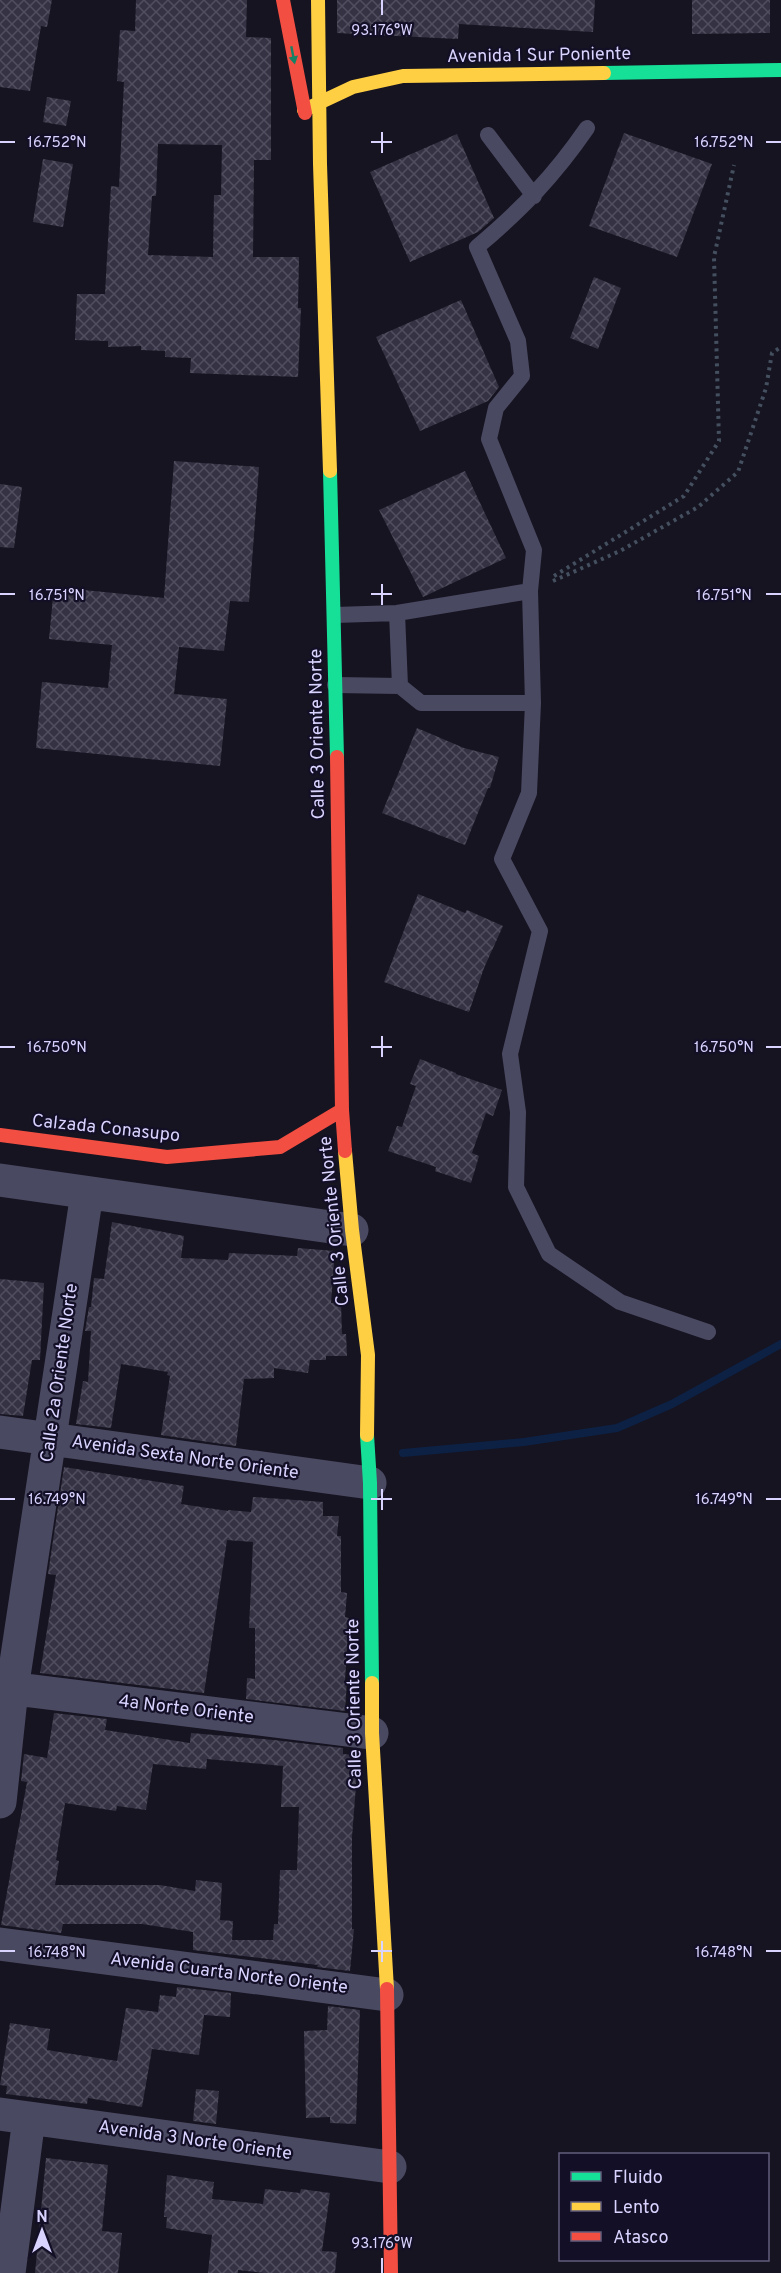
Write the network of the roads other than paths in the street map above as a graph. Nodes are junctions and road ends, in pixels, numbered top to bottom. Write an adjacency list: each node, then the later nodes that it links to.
1 (283, 0): 5 (street, Calle 3 Oriente Norte, one-way to 5)
2 (318, 0): 4 (street, Calle 3 Oriente Norte)
3 (781, 70): 4 (street, Avenida 1 Sur Poniente)
4 (319, 104): 5 (street, Avenida 1 Sur Poniente); 8 (street, Calle 3 Oriente Norte)
5 (304, 110): 8 (street, Calle 3 Oriente Norte)
6 (587, 128): 9 (lane)
7 (488, 135): 9 (lane)
8 (320, 164): 12 (street, Calle 3 Oriente Norte)
9 (534, 196): 10 (lane)
10 (530, 591): 11 (lane); 15 (lane)
11 (397, 613): 12 (lane); 14 (lane)
12 (335, 615): 13 (street, Calle 3 Oriente Norte)
13 (335, 685): 14 (lane); 16 (street, Calle 3 Oriente Norte)
14 (400, 686): 15 (lane)
15 (533, 704): 21 (lane)
16 (342, 1110): 17 (street, Calzada Conasupo); 20 (street, Calle 3 Oriente Norte)
17 (0, 1135)
18 (0, 1180): 19 (street)
19 (87, 1193): 20 (street); 23 (street, Calle 2a Oriente Norte)
20 (352, 1230): 24 (street, Calle 3 Oriente Norte)
21 (708, 1332)
22 (0, 1432): 23 (street, Avenida Sexta Norte Oriente)
23 (51, 1439): 24 (street, Avenida Sexta Norte Oriente); 25 (street, Calle 2a Oriente Norte)
24 (370, 1483): 26 (street, Calle 3 Oriente Norte)
25 (6, 1688): 26 (street, 4a Norte Oriente); 27 (street, Calle 2a Oriente Norte)
26 (372, 1732): 29 (street, Calle 3 Oriente Norte)
27 (0, 1802)
28 (0, 1944): 29 (street, Avenida Cuarta Norte Oriente)
29 (387, 1995): 31 (street, Calle 3 Oriente Norte)
30 (15, 2116): 31 (street, Avenida 3 Norte Oriente); 32 (street)
31 (390, 2167): 33 (street, Calle 3 Oriente Norte)
32 (9, 2273)
33 (390, 2273)

